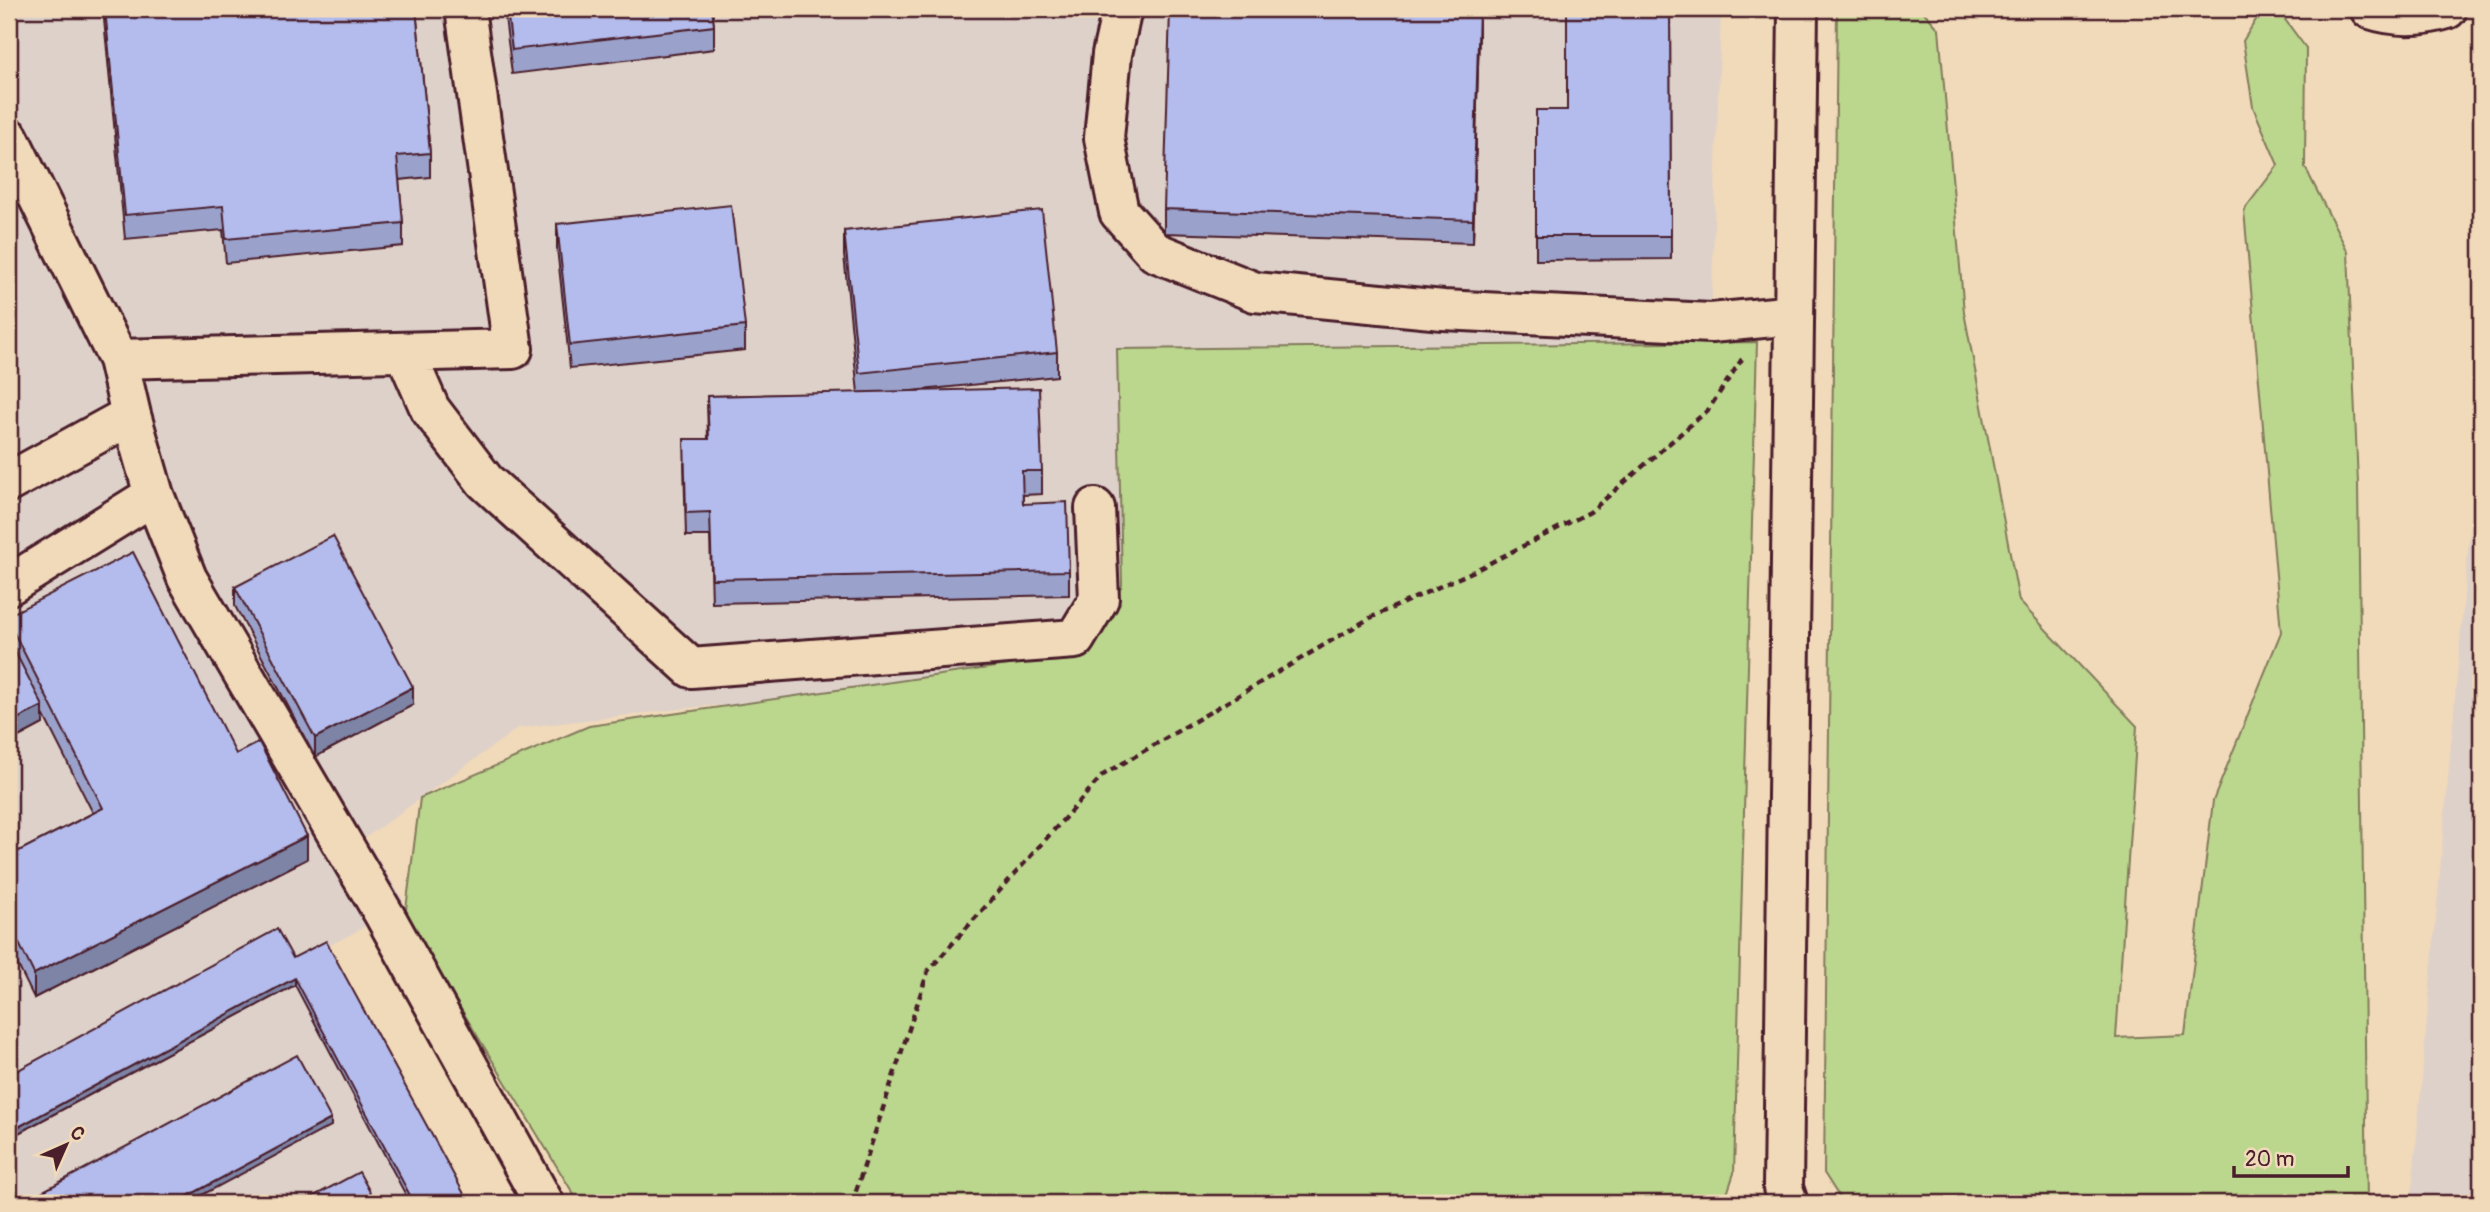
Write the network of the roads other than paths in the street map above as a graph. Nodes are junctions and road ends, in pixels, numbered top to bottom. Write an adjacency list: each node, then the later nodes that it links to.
1 (465, 9): 8 (street)
2 (1122, 9): 7 (street)
3 (1798, 9): 7 (street)
4 (2370, 9): 5 (street)
5 (2447, 9)
6 (9, 138): 9 (street)
7 (1782, 316): 15 (street)
8 (405, 352): 9 (street); 13 (street)
9 (118, 359): 10 (street)
10 (131, 415): 11 (street); 12 (street)
11 (9, 482)
12 (154, 495): 14 (street); 16 (street)
13 (1095, 509)
14 (9, 584)
15 (1783, 1198)
16 (544, 1203)

